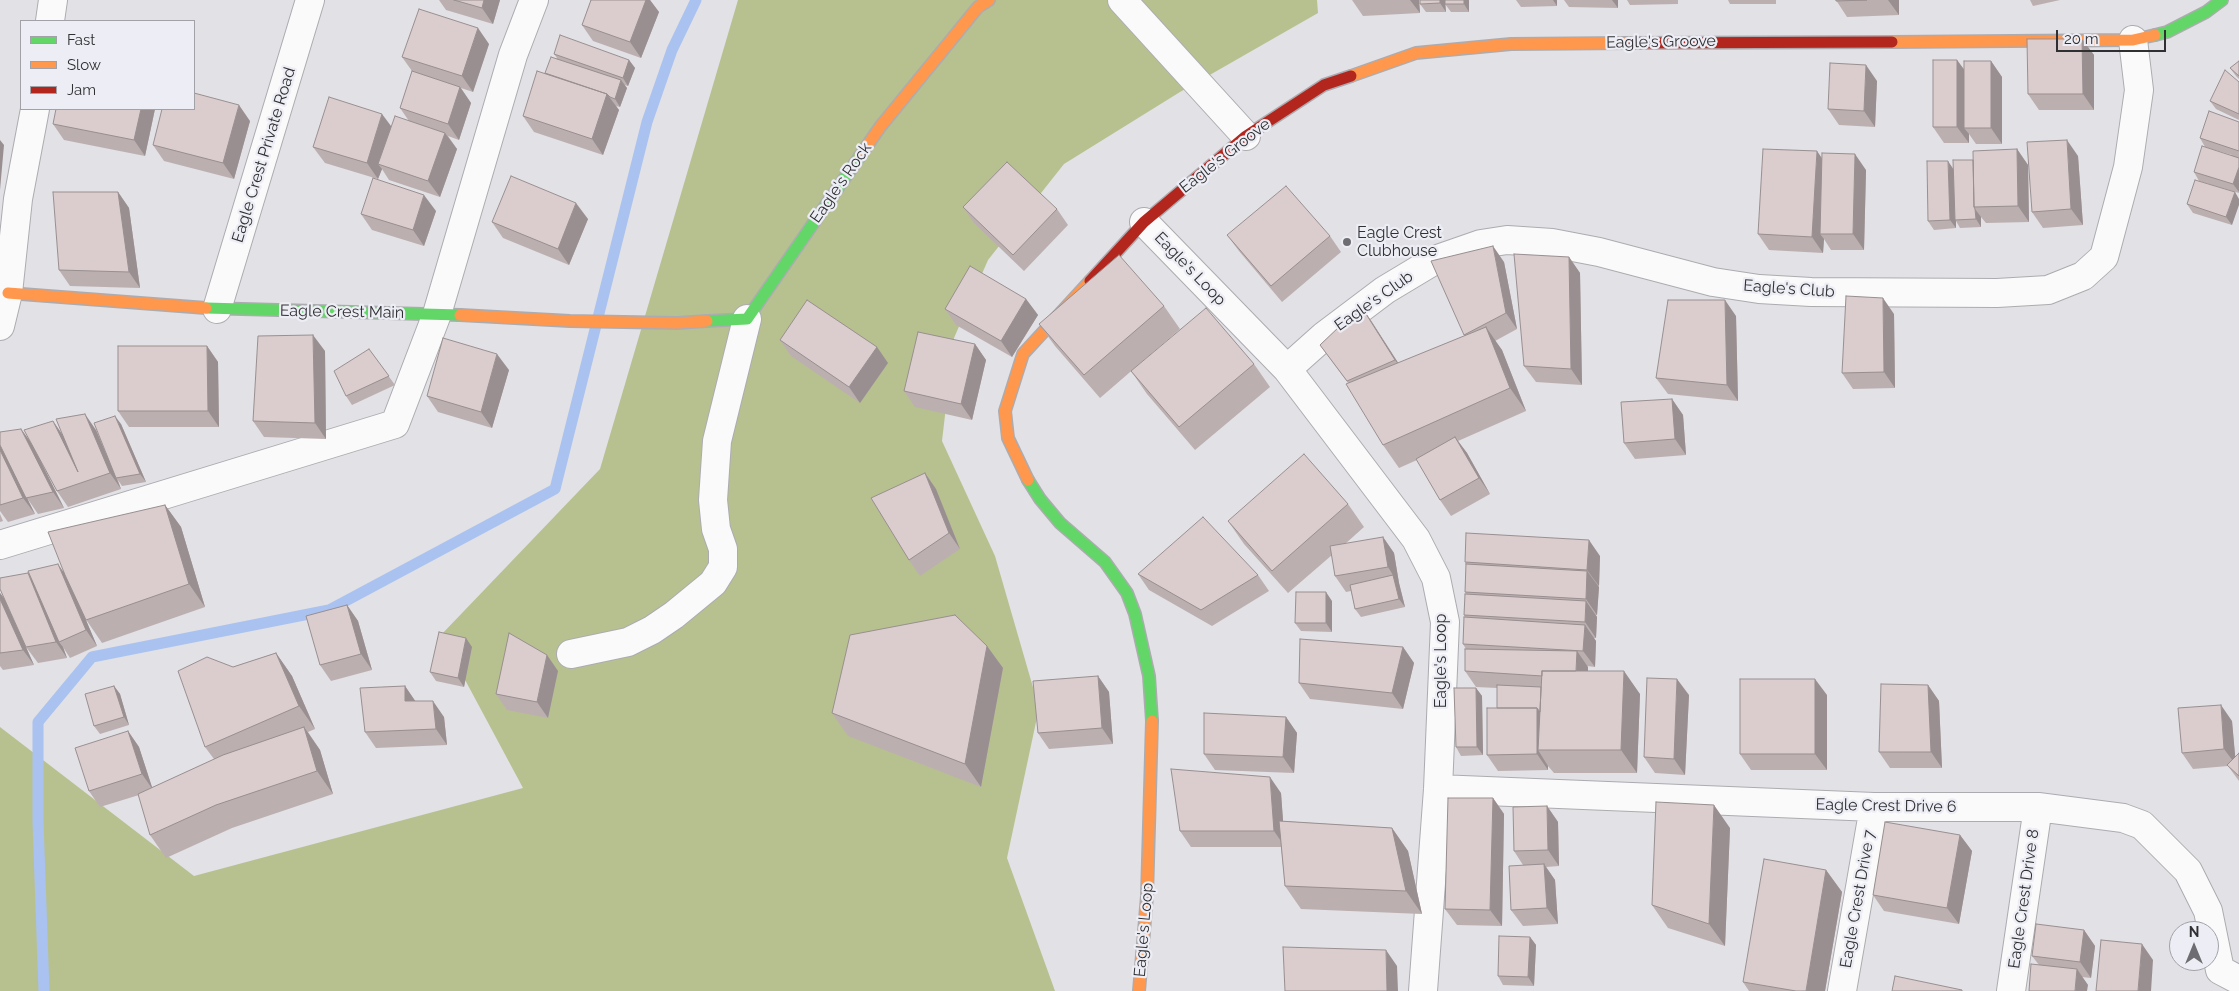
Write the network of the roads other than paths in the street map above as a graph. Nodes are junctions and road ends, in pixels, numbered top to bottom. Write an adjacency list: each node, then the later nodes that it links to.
1 (53, 0): 7 (street)
2 (310, 0): 13 (street, Eagle Crest Private Road)
3 (534, 0): 14 (street)
4 (988, 0): 15 (street, Eagle's Rock)
5 (1122, 0): 10 (street)
6 (2222, 0): 8 (street, Eagle's Groove)
7 (50, 20)
8 (2133, 40): 10 (street, Eagle's Groove); 17 (street, Eagle's Club)
9 (35, 110): 12 (street)
10 (1246, 136): 11 (street, Eagle's Groove)
11 (1144, 222): 17 (street, Eagle's Loop); 24 (street, Eagle's Loop)
12 (8, 293): 13 (street, Eagle Crest Main); 16 (street)
13 (217, 310): 14 (street, Eagle Crest Main)
14 (437, 314): 15 (street, Eagle Crest Main); 18 (street)
15 (747, 318): 19 (street)
16 (0, 326)
17 (1286, 369): 20 (street, Eagle's Loop)
18 (0, 545)
19 (571, 654)
20 (1438, 789): 21 (street, Eagle Crest Drive 6); 25 (street, Eagle's Loop)
21 (1874, 807): 22 (street, Eagle Crest Drive 6); 26 (street, Eagle Crest Drive 7)
22 (2038, 807): 23 (street, Eagle Crest Drive 6); 27 (street, Eagle Crest Drive 8)
23 (2225, 980)
24 (1139, 991)
25 (1423, 991)
26 (1842, 991)
27 (2011, 991)

